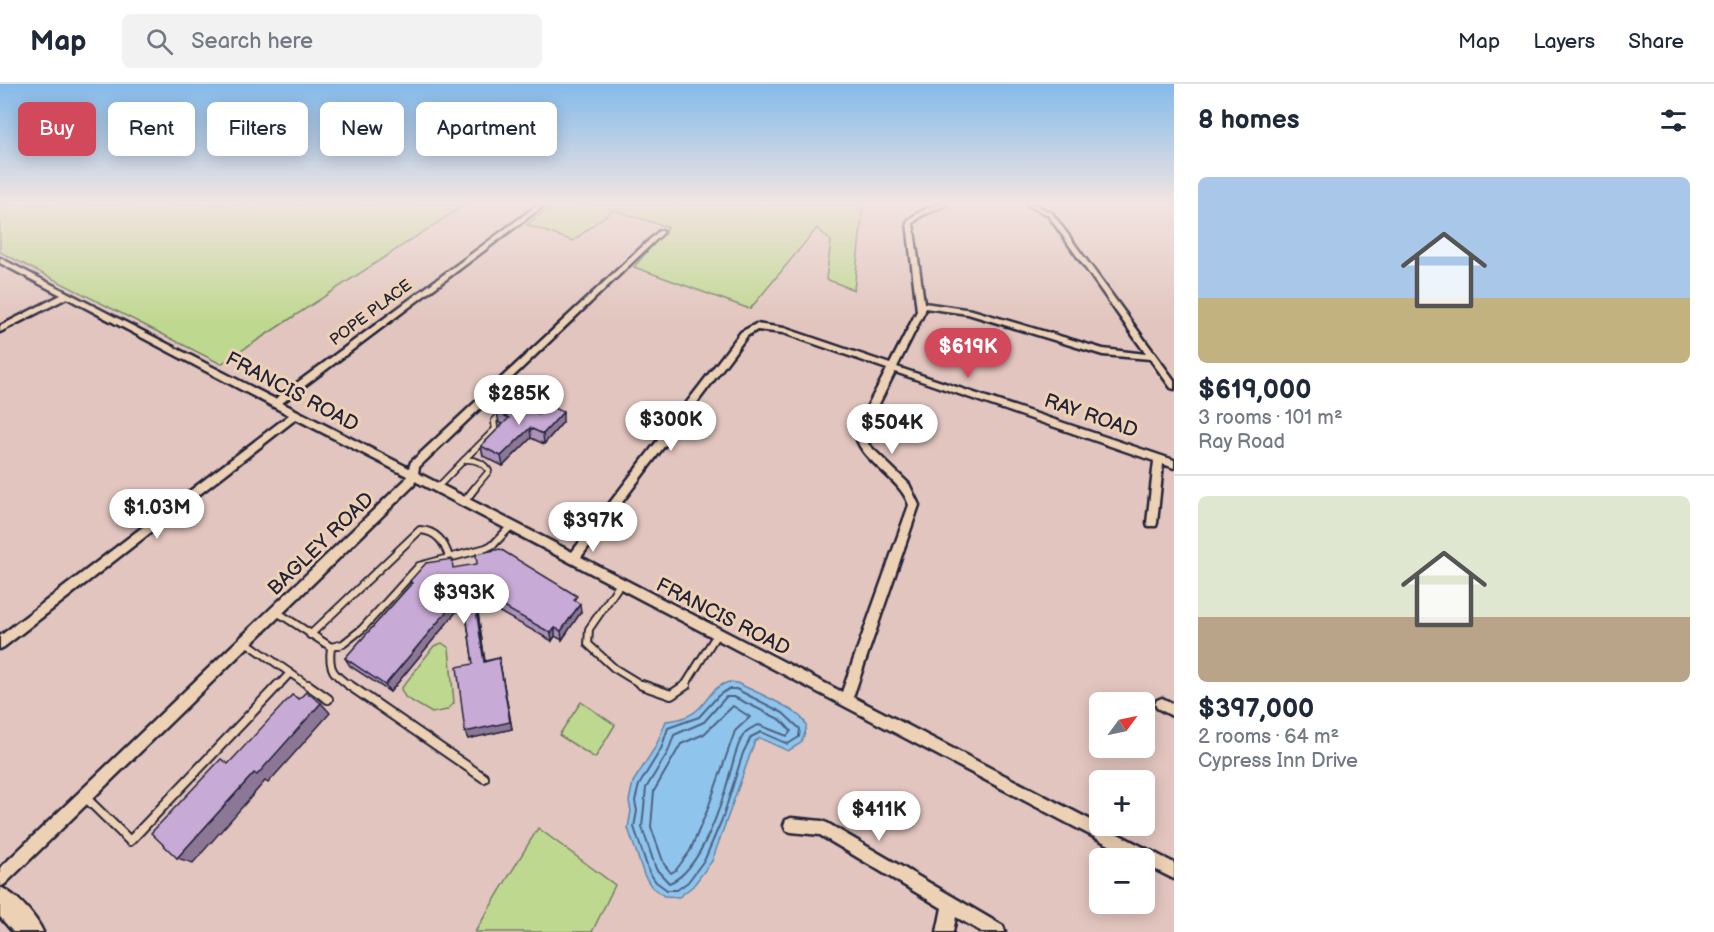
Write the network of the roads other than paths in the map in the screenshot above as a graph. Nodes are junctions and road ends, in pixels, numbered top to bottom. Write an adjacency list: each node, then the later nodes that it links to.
1 (490, 244): 13 (street, POPE PLACE)
2 (649, 244): 11 (street, BAGLEY ROAD)
3 (913, 244): 7 (street)
4 (1071, 244): 9 (street)
5 (0, 260): 6 (street, FRANCIS ROAD)
6 (67, 295): 8 (street); 13 (street, FRANCIS ROAD)
7 (921, 305): 9 (street); 10 (street)
8 (0, 329)
9 (1153, 357): 12 (street)
10 (892, 368): 15 (street, RAY ROAD); 24 (street, RAY ROAD); 34 (street)
11 (505, 381): 16 (lane); 18 (street, BAGLEY ROAD)
12 (1174, 386)
13 (276, 403): 14 (street, FRANCIS ROAD)
14 (296, 414): 18 (street, FRANCIS ROAD); 30 (street)
15 (1159, 459): 17 (street, RAY ROAD); 21 (street)
16 (464, 460): 19 (lane); 20 (lane)
17 (1174, 464)
18 (412, 474): 19 (street, FRANCIS ROAD); 26 (street, BAGLEY ROAD)
19 (437, 488): 20 (street, FRANCIS ROAD)
20 (464, 502): 22 (street, FRANCIS ROAD)
21 (1152, 523)
22 (510, 527): 23 (lane); 24 (street, FRANCIS ROAD)
23 (449, 557): 28 (lane); 31 (lane)
24 (573, 559): 25 (street, FRANCIS ROAD)
25 (620, 584): 27 (street, FRANCIS ROAD); 27 (lane)
26 (277, 612): 28 (lane); 29 (street, BAGLEY ROAD)
27 (717, 634): 34 (street, FRANCIS ROAD)
28 (310, 635): 31 (lane)
29 (246, 642): 32 (lane); 38 (street, BAGLEY ROAD)
30 (0, 643)
31 (331, 647): 37 (lane)
32 (290, 673): 33 (lane); 38 (lane)
33 (328, 699)
34 (844, 701): 40 (street, FRANCIS ROAD)
35 (1162, 704): 36 (street)
36 (1174, 711)
37 (484, 778)
38 (86, 798): 41 (street, BAGLEY ROAD)
39 (791, 825): 43 (street)
40 (1174, 871)
41 (0, 879)
42 (0, 898): 44 (main road)
43 (951, 905): 45 (street); 46 (street)
44 (23, 929)
45 (945, 932)
46 (997, 932)

